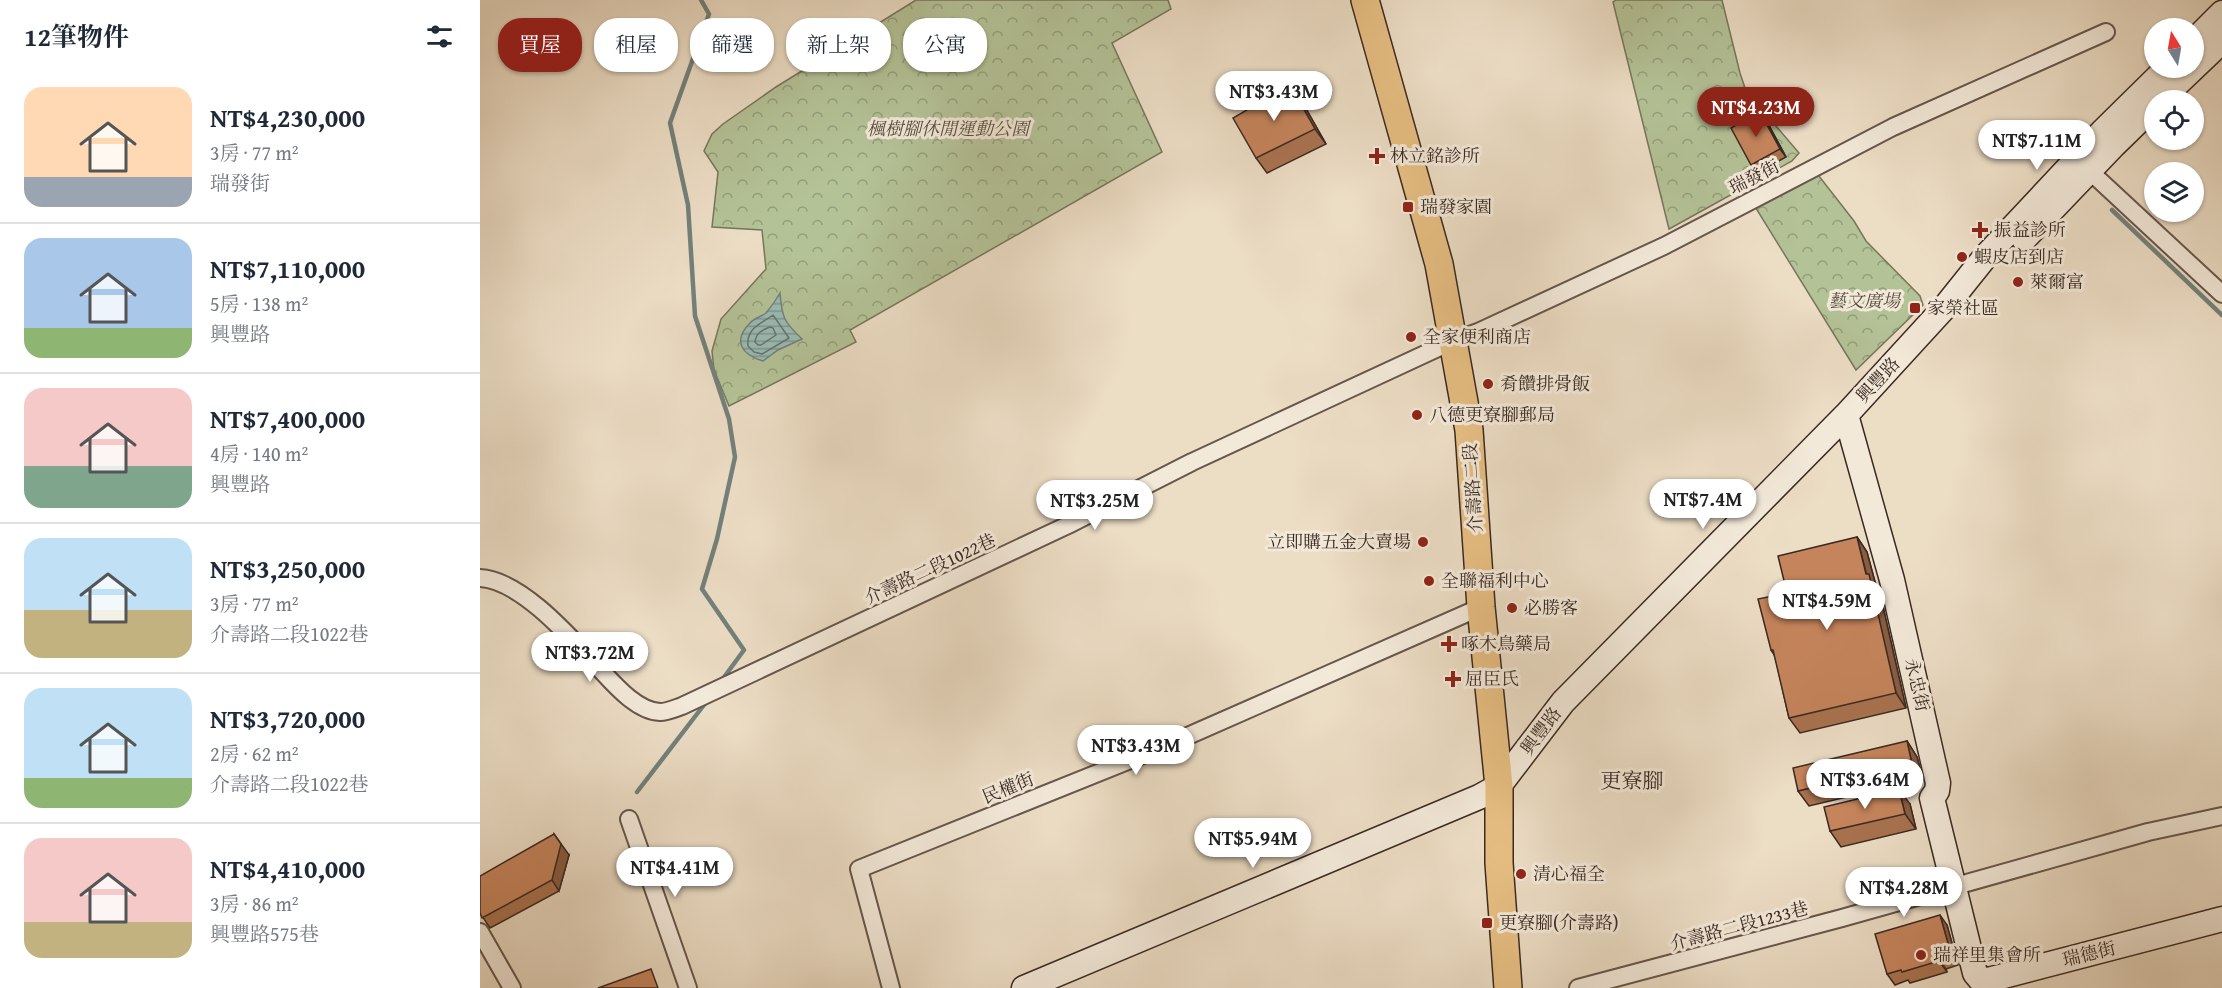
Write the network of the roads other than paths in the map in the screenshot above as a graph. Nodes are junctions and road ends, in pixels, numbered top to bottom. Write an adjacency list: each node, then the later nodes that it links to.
1 (1365, 0): 11 (main road, 介壽路二段)
2 (2221, 16): 4 (main road)
3 (2106, 32): 11 (street, 瑞發街)
4 (2204, 32)
5 (2222, 41): 7 (main road)
6 (2158, 78): 9 (main road, 興豐路)
7 (2171, 90)
8 (2144, 114): 9 (main road, 興豐路)
9 (2084, 165): 10 (street); 12 (main road, 興豐路)
10 (2222, 294)
11 (1453, 341): 13 (street, 介壽路二段1022巷); 14 (main road, 介壽路二段)
12 (1846, 415): 15 (main road, 興豐路); 18 (main road, 永忠街)
13 (480, 578)
14 (1481, 607): 15 (main road, 介壽路二段); 23 (street, 民權街)
15 (1499, 786): 24 (main road, 興豐路); 25 (main road, 介壽路二段)
16 (2222, 816): 18 (street, 介壽路二段1233巷)
17 (629, 819): 22 (street)
18 (1954, 886): 19 (main road, 瑞德街); 26 (street, 介壽路二段1233巷)
19 (2222, 919)
20 (480, 932): 21 (street)
21 (512, 988)
22 (688, 988)
23 (891, 988)
24 (1024, 988)
25 (1508, 988)
26 (1578, 988)

